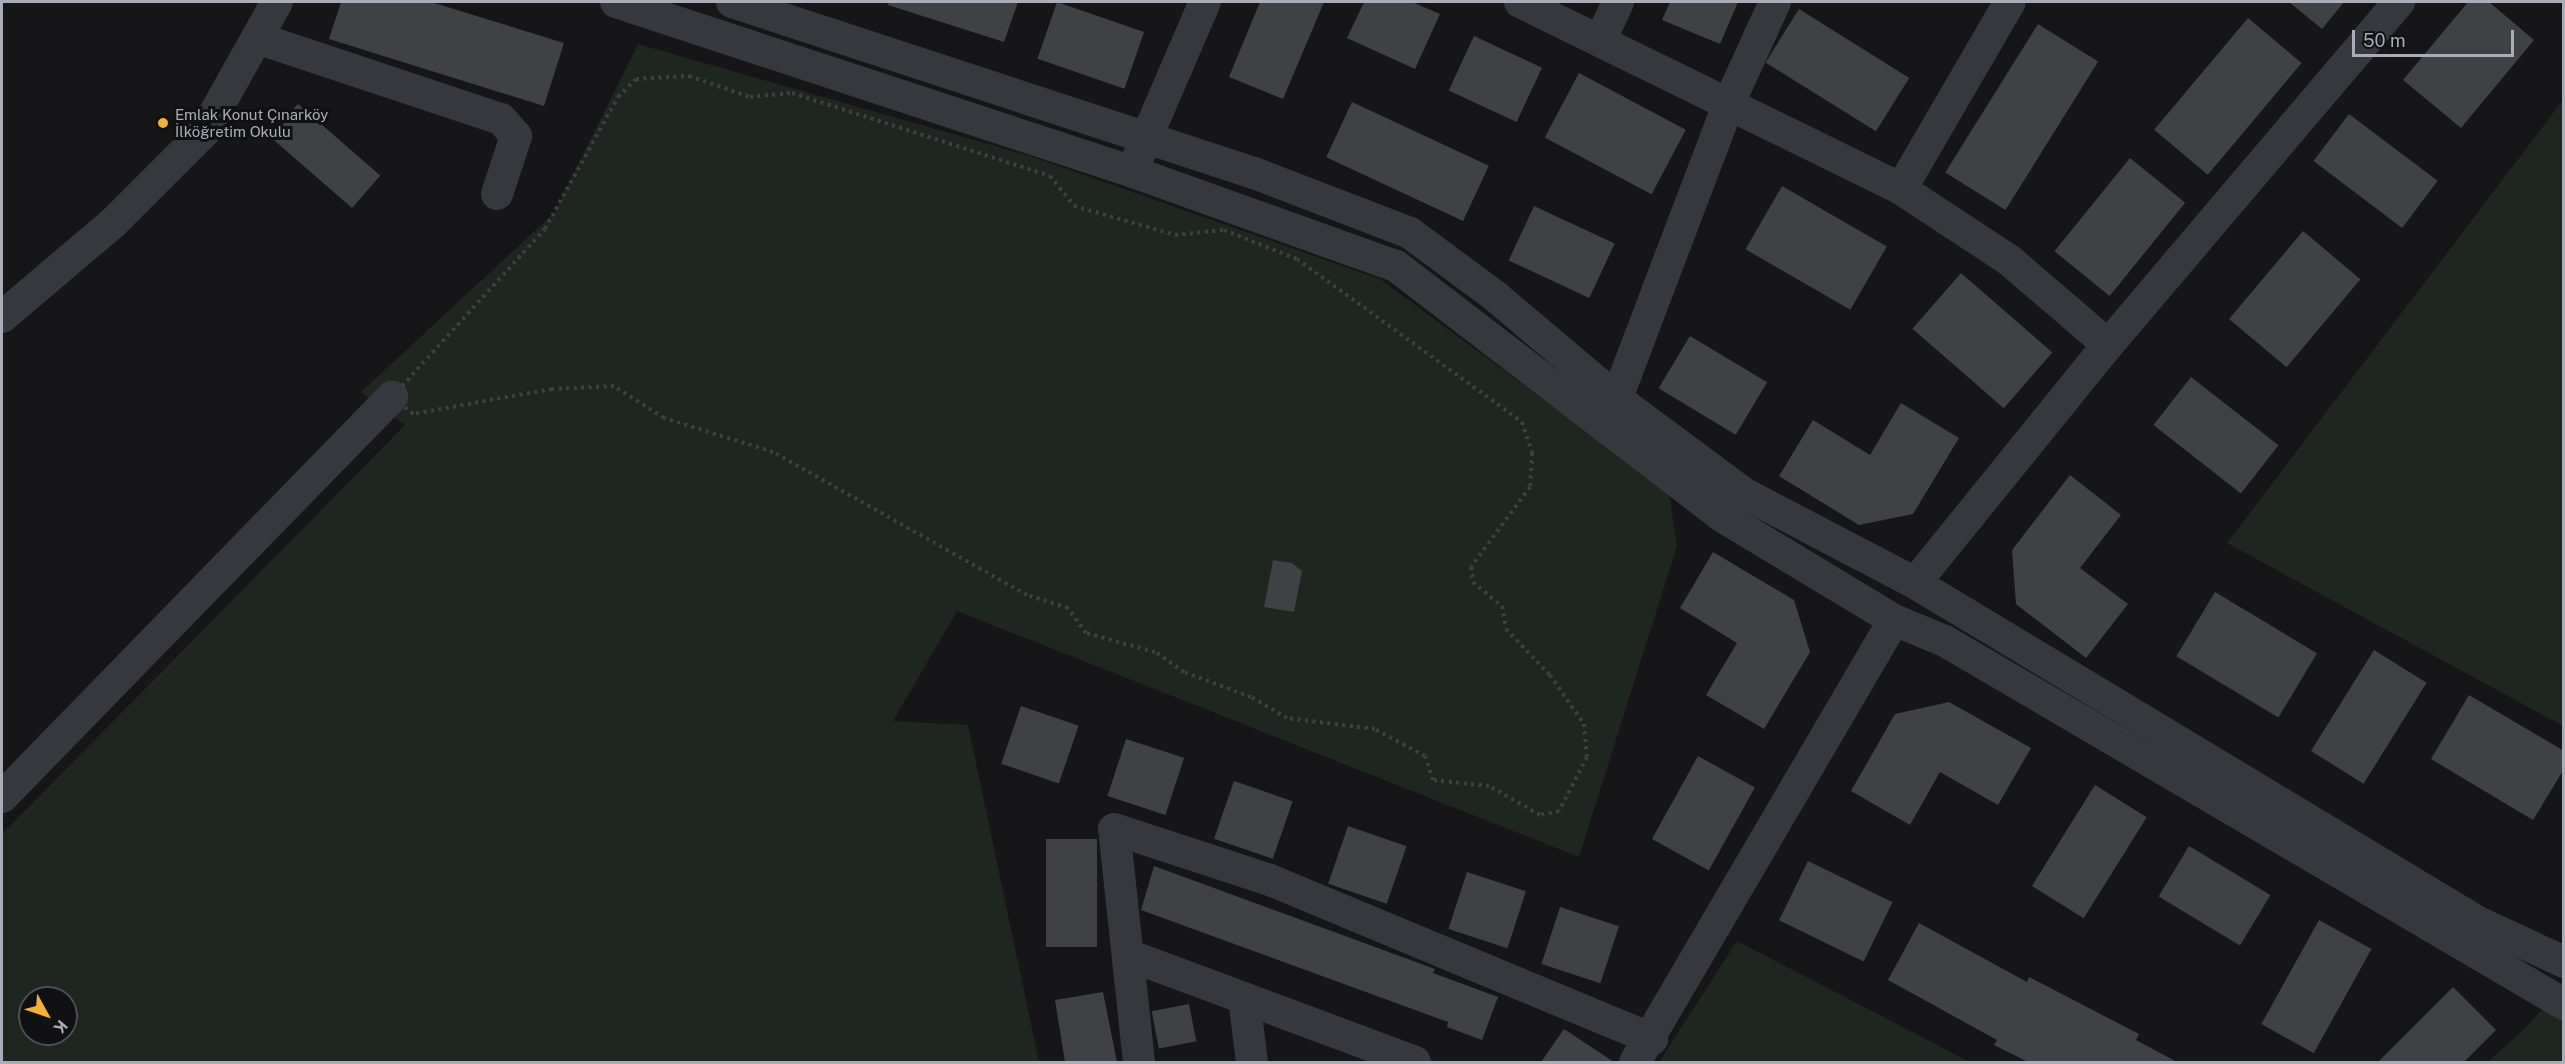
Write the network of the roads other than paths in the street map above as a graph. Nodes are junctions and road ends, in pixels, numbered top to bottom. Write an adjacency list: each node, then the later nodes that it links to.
1 (277, 2): 10 (street)
2 (616, 2): 14 (street)
3 (732, 2): 13 (street)
4 (1205, 2): 13 (street)
5 (1520, 2): 11 (street)
6 (1618, 2): 11 (street)
7 (1775, 2): 12 (street)
8 (2010, 2): 15 (street)
9 (2399, 2): 18 (street)
10 (260, 39): 16 (street); 17 (street)
11 (1600, 41): 12 (street)
12 (1729, 103): 15 (street); 20 (street)
13 (1146, 137): 14 (street); 20 (street)
14 (1133, 172): 20 (street)
15 (1901, 189): 18 (street)
16 (497, 194)
17 (2, 317)
18 (2108, 345): 21 (street)
19 (392, 397): 23 (street)
20 (1611, 413): 21 (street); 22 (street)
21 (1915, 583): 22 (street); 25 (street)
22 (1894, 620): 27 (street); 28 (street)
23 (2, 797)
24 (1128, 955): 26 (street); 28 (street); 29 (street)
25 (2564, 962)
26 (1244, 998): 30 (street); 31 (street)
27 (2564, 1004)
28 (1644, 1051)
29 (1139, 1062)
30 (1252, 1062)
31 (1415, 1062)

